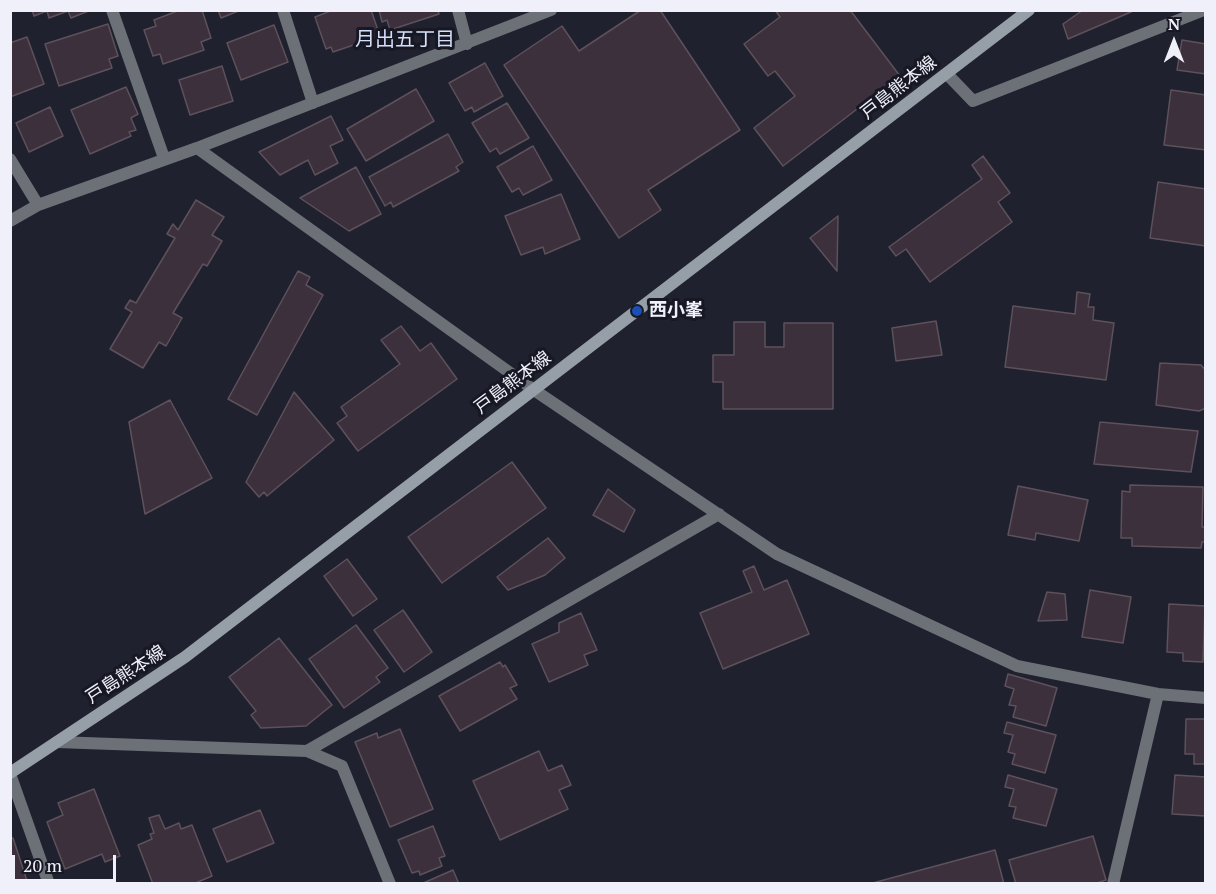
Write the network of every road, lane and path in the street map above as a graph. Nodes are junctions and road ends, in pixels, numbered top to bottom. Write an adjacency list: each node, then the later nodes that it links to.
1 (112, 10): 11 (street)
2 (282, 10): 9 (street)
3 (458, 10): 7 (street)
4 (551, 10): 7 (street)
5 (1029, 10): 8 (main road, 戸島熊本線)
6 (1204, 10): 8 (street)
7 (467, 44): 9 (street)
8 (947, 74): 15 (main road, 戸島熊本線)
9 (313, 103): 10 (street)
10 (196, 148): 11 (street); 15 (street)
11 (164, 158): 13 (street)
12 (10, 159): 13 (street)
13 (38, 205): 14 (street)
14 (10, 221)
15 (534, 390): 16 (street); 19 (main road, 戸島熊本線)
16 (719, 514): 17 (street); 20 (street)
17 (1158, 694): 18 (street); 24 (street)
18 (1206, 698)
19 (57, 742): 20 (street); 21 (main road, 戸島熊本線)
20 (307, 751): 23 (street)
21 (10, 773): 22 (street)
22 (49, 884)
23 (390, 884)
24 (1113, 884)

